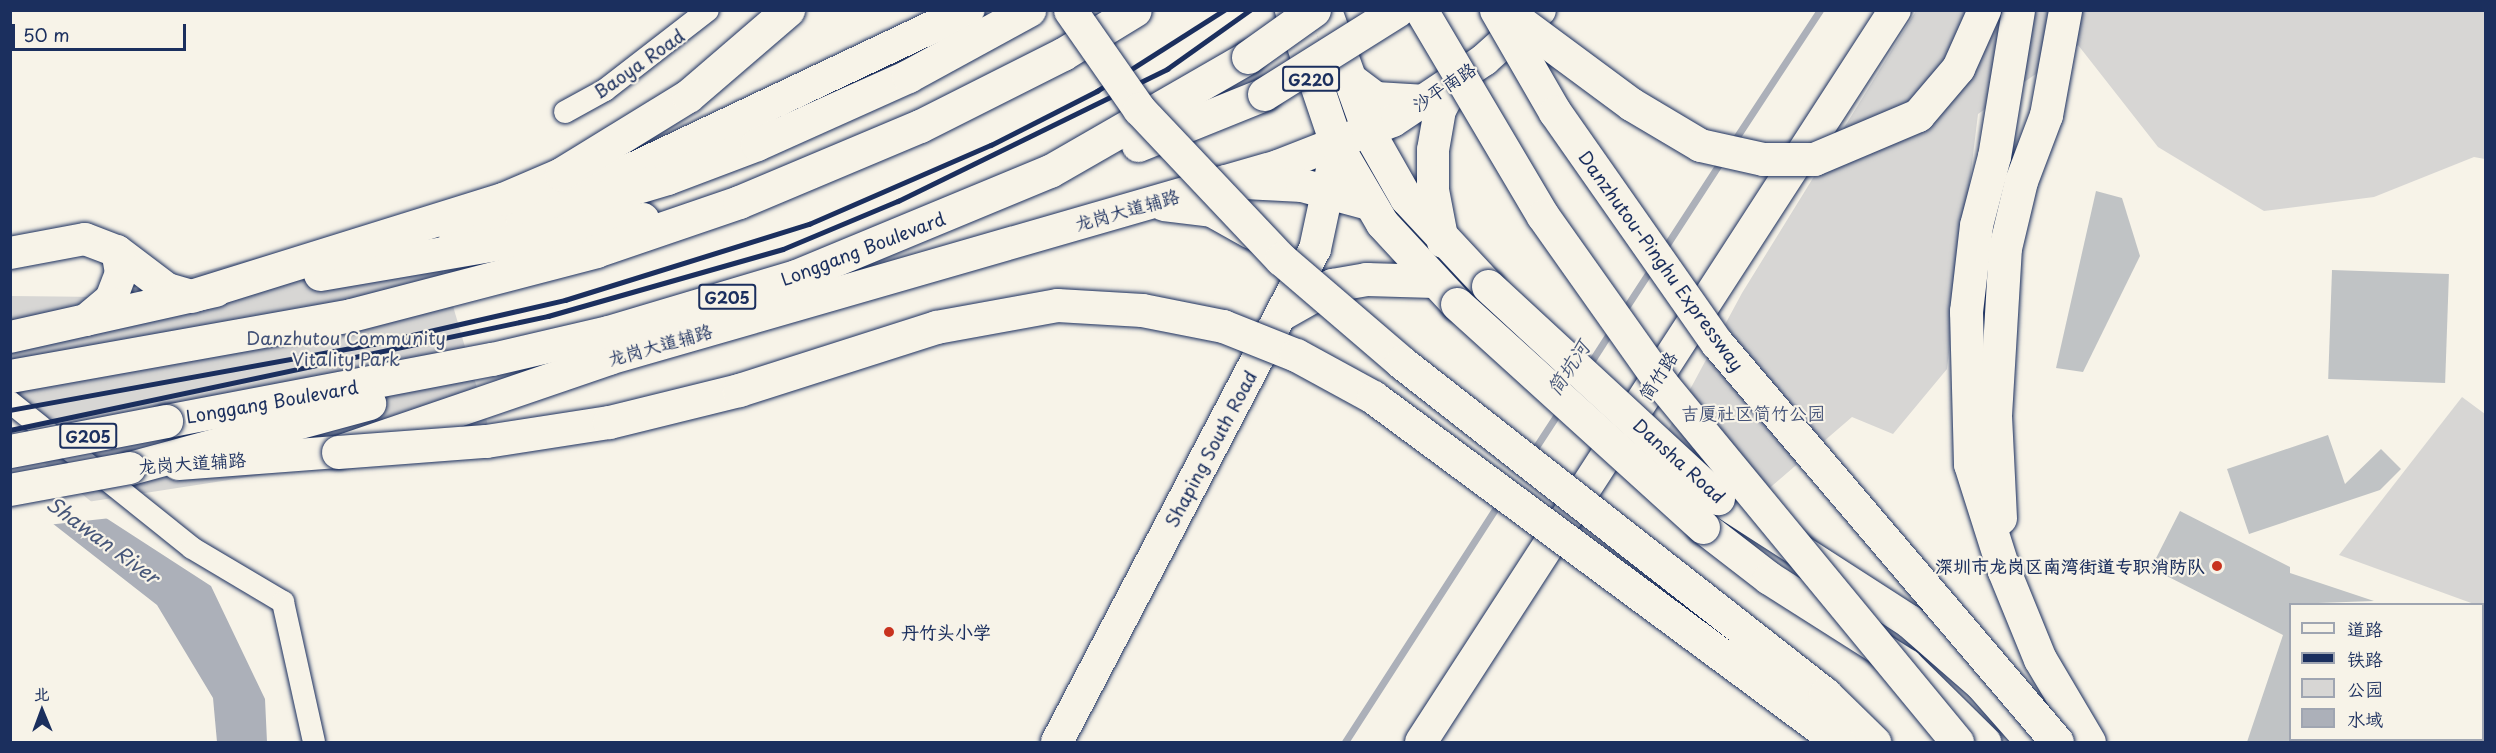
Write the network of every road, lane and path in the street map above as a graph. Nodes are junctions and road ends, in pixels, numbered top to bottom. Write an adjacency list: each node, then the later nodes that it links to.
1 (708, 10): 22 (street, Baoya Road)
2 (788, 10): 36 (main road)
3 (969, 10): 31 (main road)
4 (1029, 10): 31 (main road)
5 (1070, 10): 53 (main road, bridge)
6 (1135, 10): 28 (main road)
7 (1291, 10): 24 (main road, G220)
8 (1314, 10): 25 (main road, Longgang Boulevard / G205, bridge)
9 (1325, 10): 20 (main road, G220)
10 (1398, 10): 25 (main road, bridge)
11 (1421, 10): 54 (main road, bridge)
12 (1496, 10): 57 (main road, Danzhutou-Pinghu Expressway, bridge)
13 (1504, 10): 16 (main road, bridge)
14 (1540, 10): 19 (main road, 沙平南路)
15 (1895, 10): 51 (main road, 简竹路)
16 (1984, 10)
17 (2018, 10): 48 (main road)
18 (2065, 10): 48 (main road)
19 (1458, 78): 21 (main road, 沙平南路); 32 (main road)
20 (1349, 88): 21 (main road); 23 (main road, G220)
21 (1426, 100): 23 (main road, 沙平南路)
22 (565, 112)
23 (1369, 133): 24 (main road, 沙平南路); 32 (main road, Dansha Road)
24 (1337, 146): 26 (main road, 龙岗大道辅路); 27 (main road, Shaping South Road); 29 (main road, Dansha Road)
25 (1050, 171): 40 (main road, Longgang Boulevard / G205)
26 (1226, 181): 27 (main road); 30 (main road, 龙岗大道辅路)
27 (1331, 191): 29 (main road); 37 (main road, Shaping South Road)
28 (739, 202): 36 (main road); 41 (main road)
29 (1368, 203): 35 (main road, Dansha Road)
30 (1124, 210): 37 (main road); 44 (main road, 龙岗大道辅路)
31 (522, 221): 36 (main road)
32 (1443, 242): 47 (main road, Dansha Road, bridge)
33 (117, 251): 34 (main road); 36 (main road); 38 (main road)
34 (10, 253)
35 (1445, 292): 37 (main road); 47 (main road, Dansha Road, bridge)
36 (191, 296): 38 (main road)
37 (1281, 314): 50 (main road, Shaping South Road)
38 (85, 321): 39 (main road)
39 (10, 337)
40 (492, 359): 43 (main road, Longgang Boulevard / G205, bridge); 45 (main road)
41 (10, 376)
42 (10, 402): 49 (street)
43 (10, 451)
44 (338, 452): 45 (main road, 龙岗大道辅路); 52 (main road, bridge)
45 (130, 468): 46 (main road, 龙岗大道辅路, bridge)
46 (10, 490)
47 (1710, 512): 55 (main road, Dansha Road); 56 (main road, Dansha Road)
48 (2004, 571): 58 (main road)
49 (314, 742)
50 (1057, 742)
51 (1421, 742)
52 (1839, 742)
53 (1874, 742)
54 (1957, 742)
55 (1984, 742)
56 (2032, 742)
57 (2057, 742)
58 (2089, 742)

